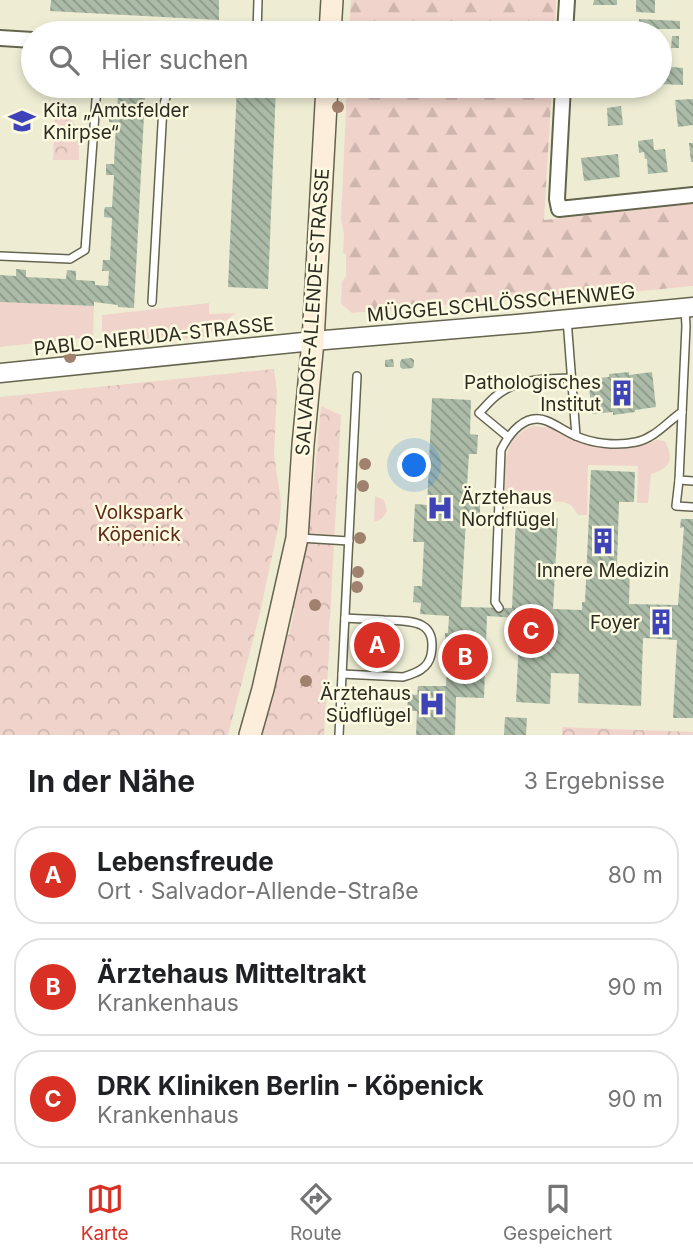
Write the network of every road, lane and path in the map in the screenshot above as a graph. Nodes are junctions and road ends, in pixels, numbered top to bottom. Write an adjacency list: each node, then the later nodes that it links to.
1 (258, 0): 4 (lane)
2 (332, 0): 5 (main road)
3 (567, 0): 6 (street)
4 (257, 21)
5 (331, 21)
6 (566, 21)
7 (0, 38): 8 (street)
8 (21, 39)
9 (96, 98): 14 (lane)
10 (166, 98): 15 (lane)
11 (326, 98): 18 (main road, SALVADOR-ALLENDE-STRASSE)
12 (562, 98): 13 (street)
13 (693, 195)
14 (0, 256)
15 (152, 302)
16 (689, 307): 17 (street, MÜGGELSCHLÖSSCHENWEG); 22 (lane)
17 (567, 319): 18 (street, MÜGGELSCHLÖSSCHENWEG); 21 (lane)
18 (313, 341): 19 (street, PABLO-NERUDA-STRASSE); 28 (main road, SALVADOR-ALLENDE-STRASSE)
19 (0, 373)
20 (357, 376): 29 (lane)
21 (571, 378): 23 (lane); 24 (lane)
22 (682, 412): 23 (lane); 25 (lane)
23 (576, 436): 24 (lane)
24 (508, 437): 30 (lane)
25 (679, 480): 26 (lane); 27 (lane)
26 (693, 481)
27 (692, 507)
28 (297, 538): 29 (lane); 33 (main road, SALVADOR-ALLENDE-STRASSE)
29 (349, 541): 31 (lane)
30 (499, 608)
31 (345, 618): 32 (lane); 32 (lane)
32 (342, 674): 34 (lane)
33 (250, 735)
34 (339, 735)

